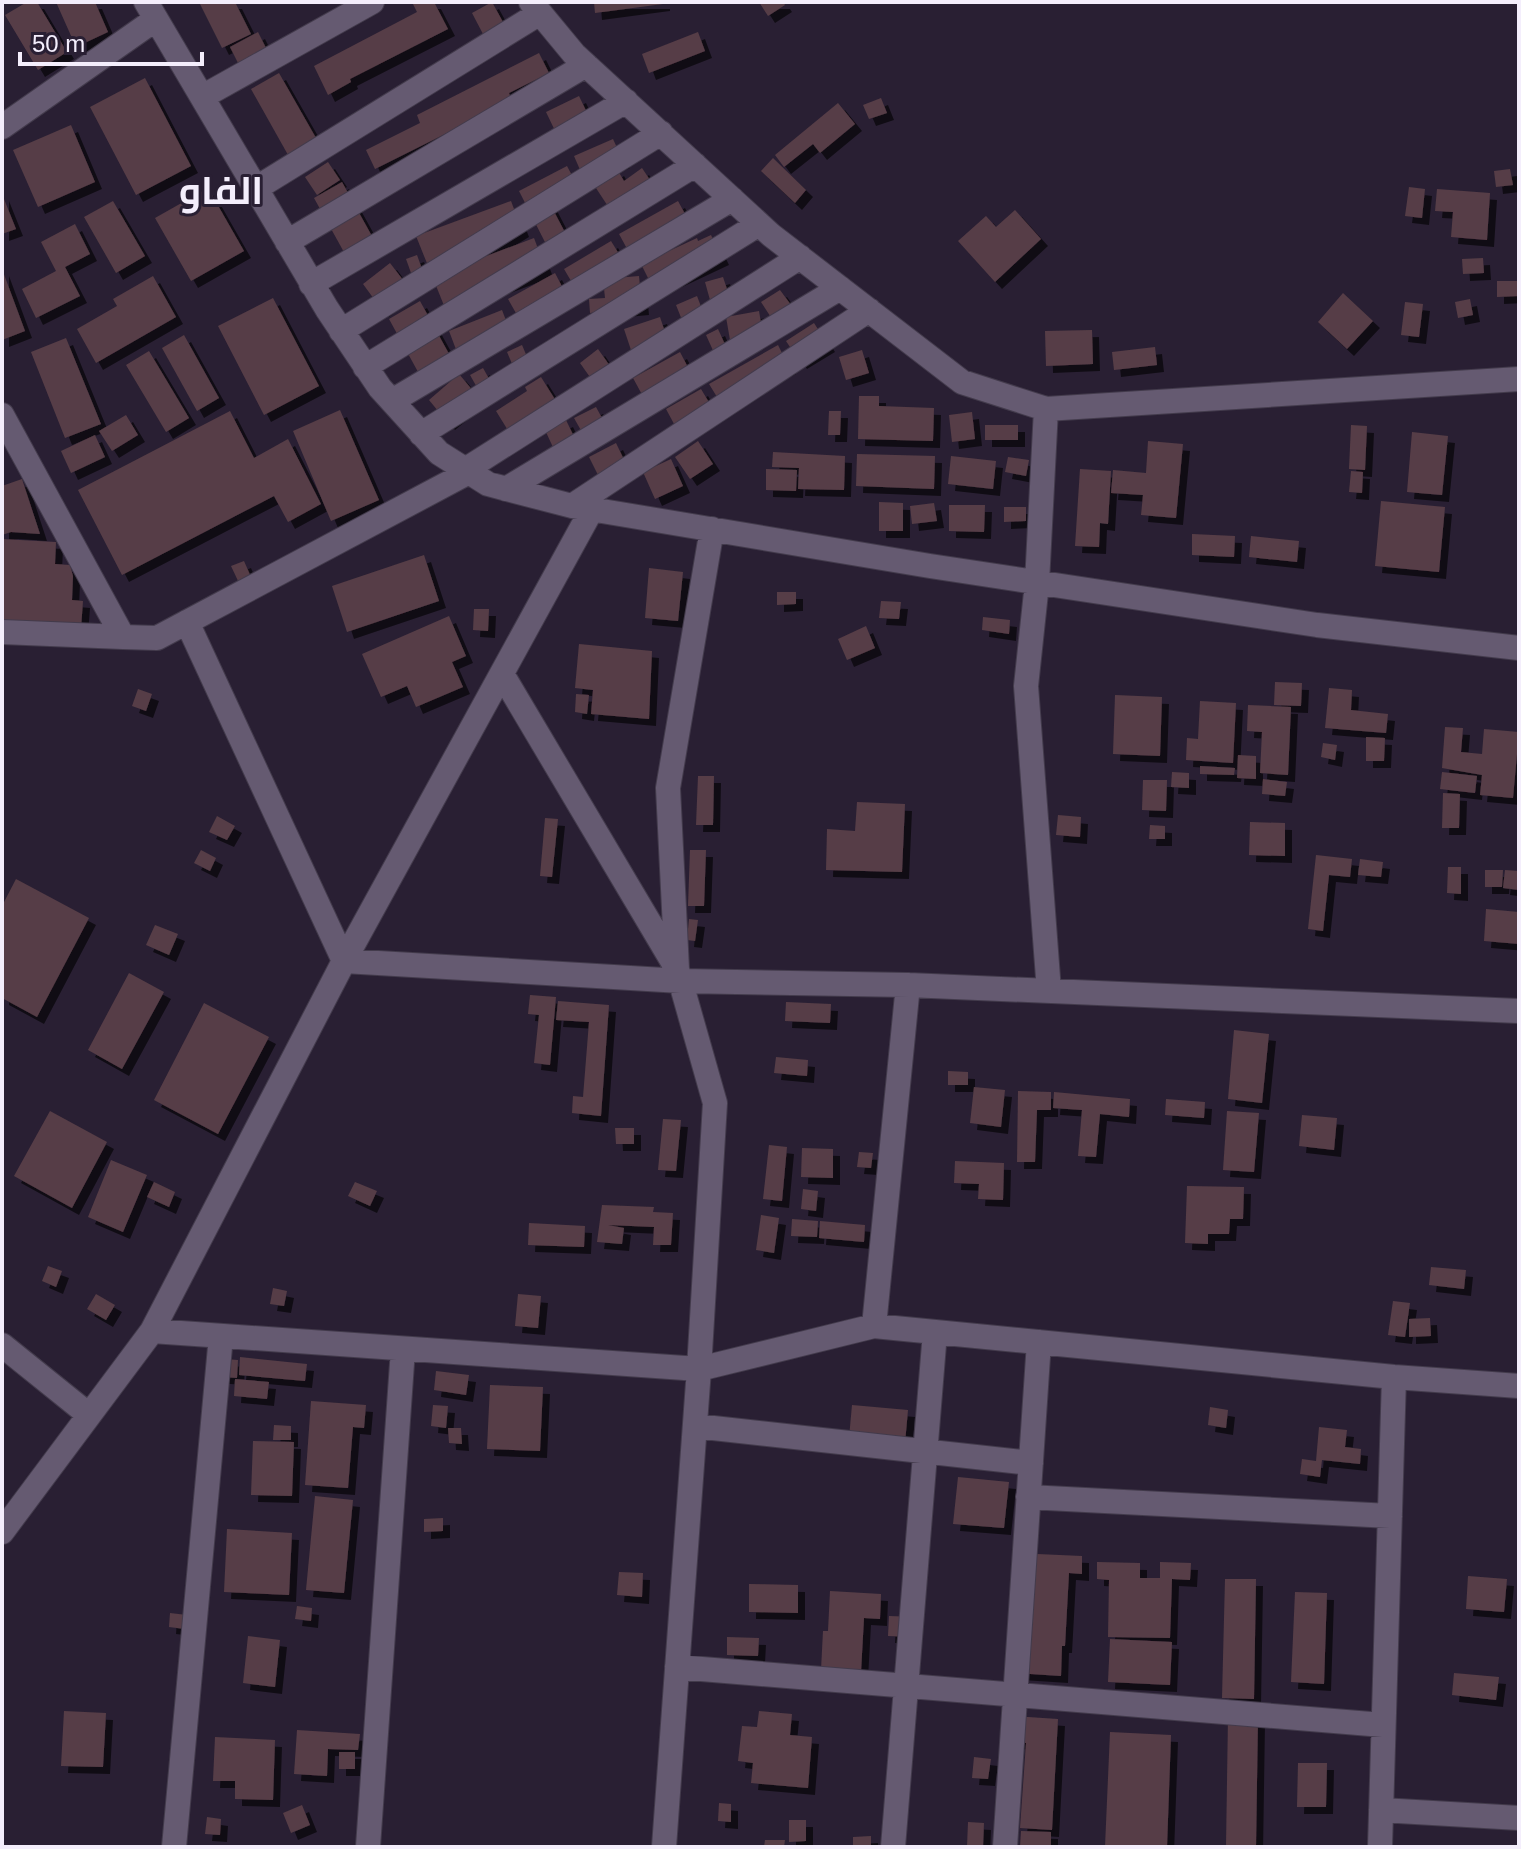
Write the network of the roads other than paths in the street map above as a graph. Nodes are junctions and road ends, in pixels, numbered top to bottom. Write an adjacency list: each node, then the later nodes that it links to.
1 (372, 2): 5 (street)
2 (536, 8): 4 (street); 10 (street)
3 (151, 10): 5 (street); 7 (street)
4 (586, 65): 6 (street); 13 (street)
5 (202, 97): 10 (street)
6 (626, 101): 8 (street); 15 (street)
7 (2, 127)
8 (661, 133): 9 (street); 18 (street)
9 (695, 165): 11 (street); 19 (street)
10 (255, 189): 13 (street)
11 (732, 199): 12 (street); 21 (street)
12 (759, 224): 14 (street); 24 (street)
13 (287, 242): 15 (street)
14 (800, 257): 16 (street); 25 (street)
15 (311, 284): 18 (street)
16 (840, 288): 17 (street); 26 (street)
17 (869, 310): 22 (street); 27 (street)
18 (341, 331): 19 (street)
19 (365, 367): 21 (street)
20 (1519, 379): 22 (street)
21 (392, 401): 24 (street)
22 (1046, 409): 29 (street)
23 (2, 415): 32 (street)
24 (421, 434): 25 (street)
25 (467, 471): 26 (street); 30 (street)
26 (506, 489): 27 (street)
27 (582, 508): 28 (street); 34 (street)
28 (712, 529): 29 (street); 36 (street)
29 (1037, 583): 33 (street); 38 (street)
30 (187, 622): 32 (street); 35 (street)
31 (2, 632): 32 (street)
32 (123, 637)
33 (1519, 648)
34 (502, 674): 35 (street); 36 (street)
35 (344, 961): 36 (street); 41 (street)
36 (679, 975): 37 (street); 47 (street)
37 (908, 985): 38 (street); 40 (street)
38 (1049, 991): 39 (street)
39 (1519, 1011)
40 (874, 1326): 42 (street); 47 (street)
41 (152, 1331): 43 (street); 50 (street)
42 (935, 1332): 44 (street); 52 (street)
43 (221, 1336): 46 (street); 63 (street)
44 (1039, 1342): 48 (street); 53 (street)
45 (2, 1345): 50 (street)
46 (403, 1349): 47 (street); 64 (street)
47 (699, 1369): 51 (street)
48 (1394, 1377): 49 (street); 55 (street)
49 (1519, 1386)
50 (89, 1415): 56 (street)
51 (695, 1426): 52 (street); 57 (street)
52 (926, 1451): 53 (street); 58 (street)
53 (1031, 1463): 54 (street)
54 (1028, 1497): 55 (street); 59 (street)
55 (1390, 1516): 60 (street)
56 (2, 1532)
57 (677, 1667): 58 (street); 65 (street)
58 (906, 1686): 59 (street); 66 (street)
59 (1015, 1695): 60 (street); 67 (street)
60 (1383, 1725): 61 (street)
61 (1381, 1810): 62 (street); 68 (street)
62 (1519, 1818)
63 (174, 1847)
64 (368, 1847)
65 (664, 1847)
66 (893, 1847)
67 (1005, 1847)
68 (1380, 1847)

